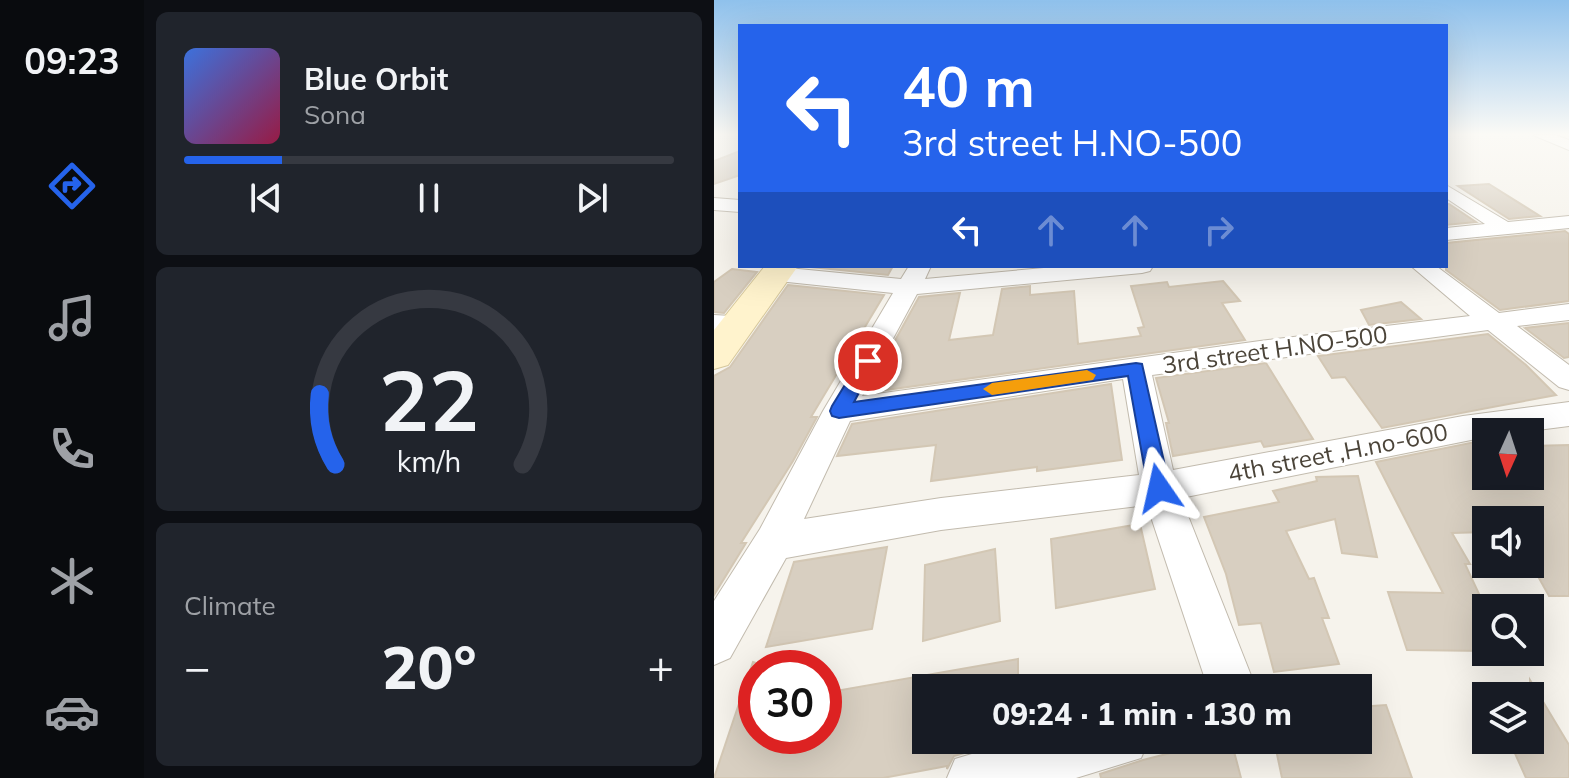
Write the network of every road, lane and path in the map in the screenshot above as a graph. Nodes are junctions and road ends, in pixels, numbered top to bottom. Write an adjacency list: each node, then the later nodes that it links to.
1 (1448, 191): 5 (street)
2 (714, 204): 3 (street)
3 (738, 206)
4 (1569, 222): 5 (street)
5 (1507, 230): 6 (street)
6 (1448, 234)
7 (1097, 268): 10 (street)
8 (1425, 268): 12 (street)
9 (780, 270): 10 (street); 13 (street)
10 (915, 276): 17 (street)
11 (1569, 312): 12 (street, 3rd street H.NO-500)
12 (1496, 322): 15 (street, 3rd street H.NO-500); 16 (street)
13 (727, 323): 14 (street)
14 (714, 356)
15 (1136, 369): 17 (street, 3rd street H.NO-500); 19 (street)
16 (1569, 380)
17 (839, 411): 20 (street)
18 (1569, 414): 19 (street, 4th street ,H.no-600)
19 (1159, 488): 20 (street, 4th street ,H.no-600); 22 (street)
20 (774, 542): 21 (street)
21 (714, 642)
22 (1227, 674)
23 (1068, 754): 24 (street)
24 (974, 778)

